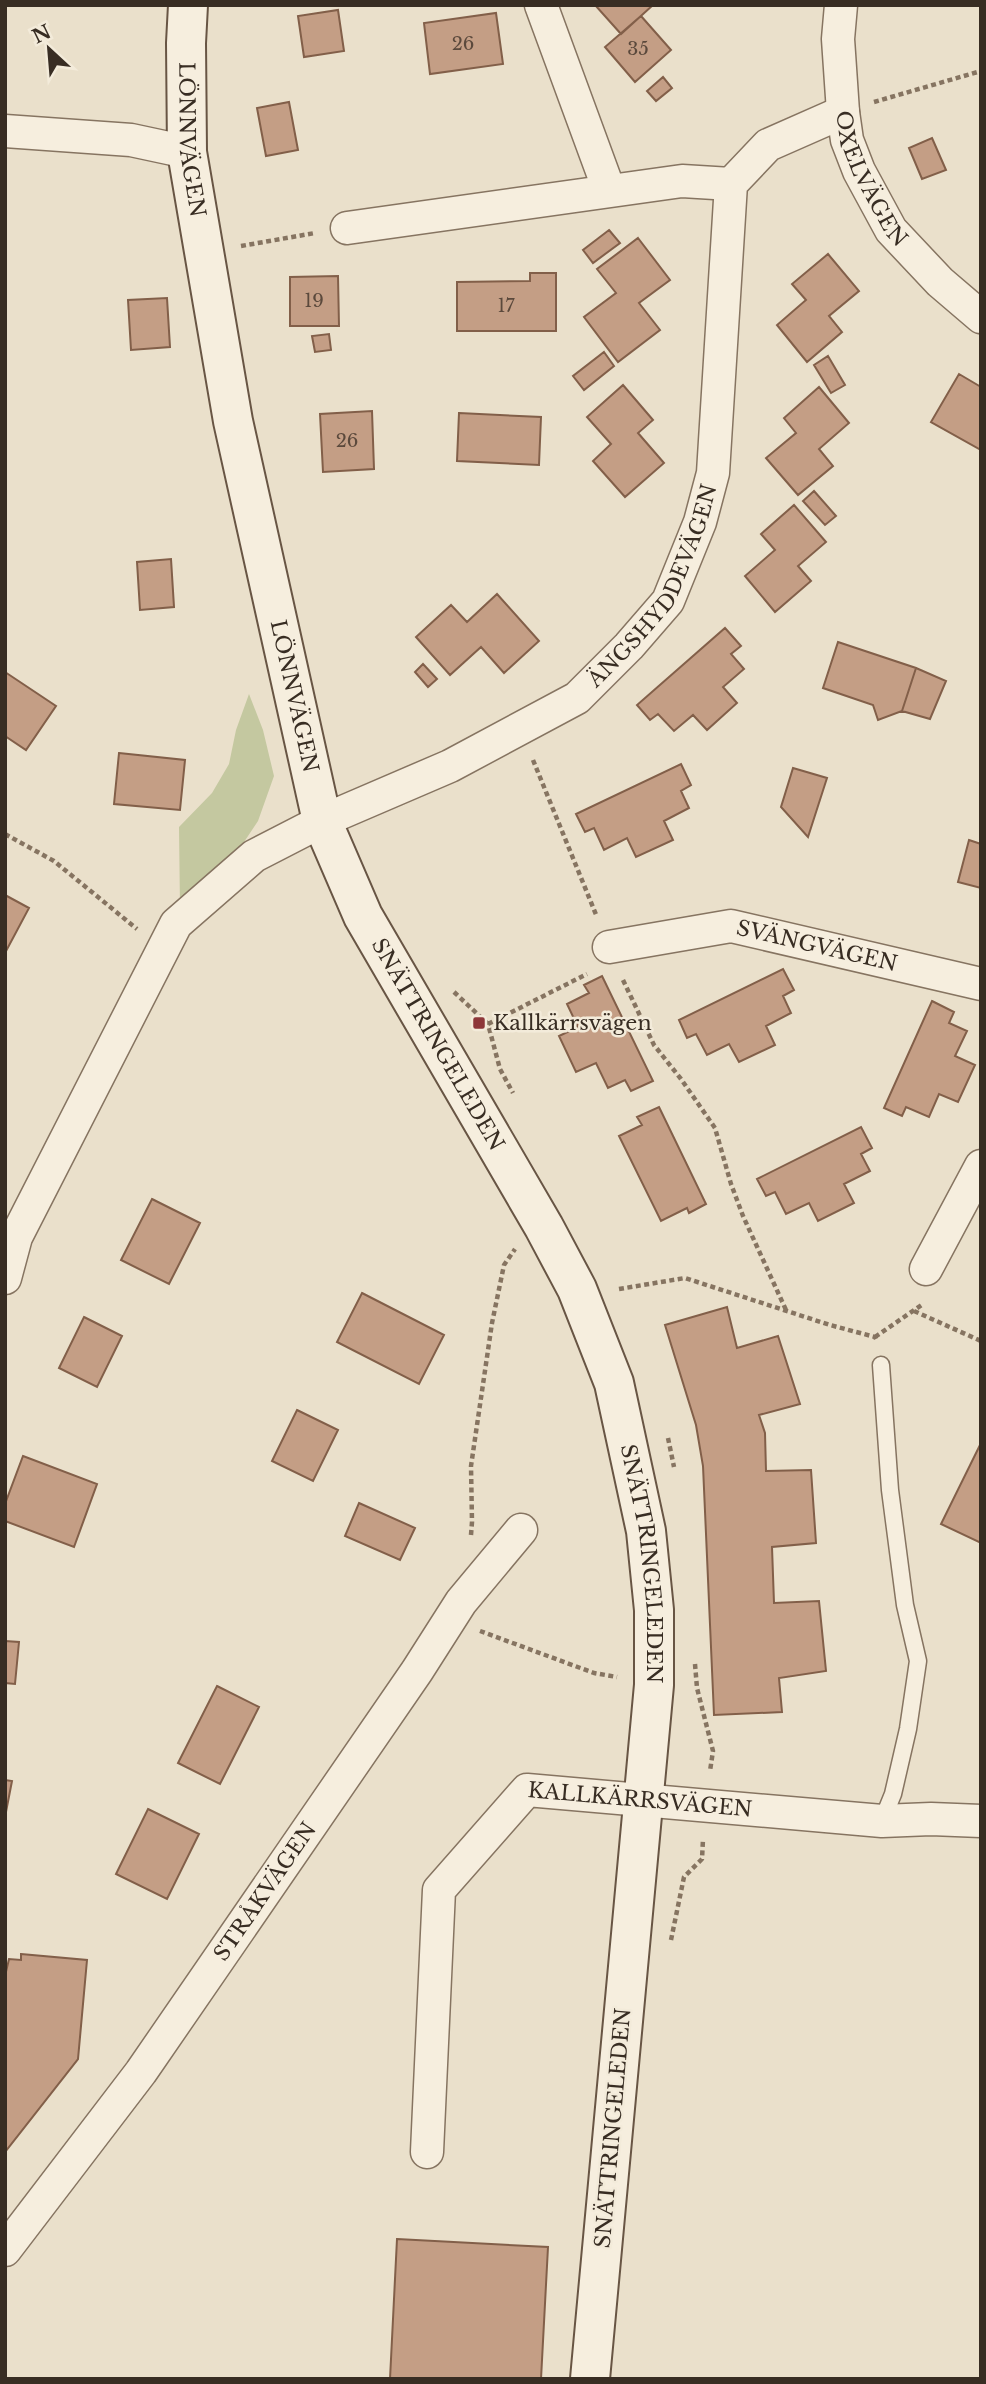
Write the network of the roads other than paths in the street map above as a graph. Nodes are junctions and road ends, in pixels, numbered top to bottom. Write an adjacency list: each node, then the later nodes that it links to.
1 (188, 5): 6 (street, LÖNNVÄGEN)
2 (541, 5): 8 (street)
3 (841, 5): 4 (street, OXELVÄGEN)
4 (843, 111): 7 (street); 10 (street, OXELVÄGEN)
5 (5, 131): 6 (street)
6 (187, 152): 11 (street, LÖNNVÄGEN)
7 (731, 184): 8 (street); 11 (street, ÄNGSHYDDEVÄGEN)
8 (609, 190): 9 (street)
9 (347, 228)
10 (981, 317)
11 (322, 821): 16 (street); 19 (street, SNÄTTRINGELEDEN)
12 (611, 953): 13 (street, SVÄNGVÄGEN)
13 (981, 984)
14 (981, 1166): 15 (street)
15 (926, 1269)
16 (5, 1278)
17 (881, 1365): 20 (lane)
18 (521, 1530): 23 (street, STRÅKVÄGEN)
19 (644, 1801): 20 (street, KALLKÄRRSVÄGEN); 22 (street, KALLKÄRRSVÄGEN); 24 (street, SNÄTTRINGELEDEN)
20 (882, 1821): 21 (street, KALLKÄRRSVÄGEN)
21 (981, 1821)
22 (427, 2152)
23 (5, 2250)
24 (590, 2379)

